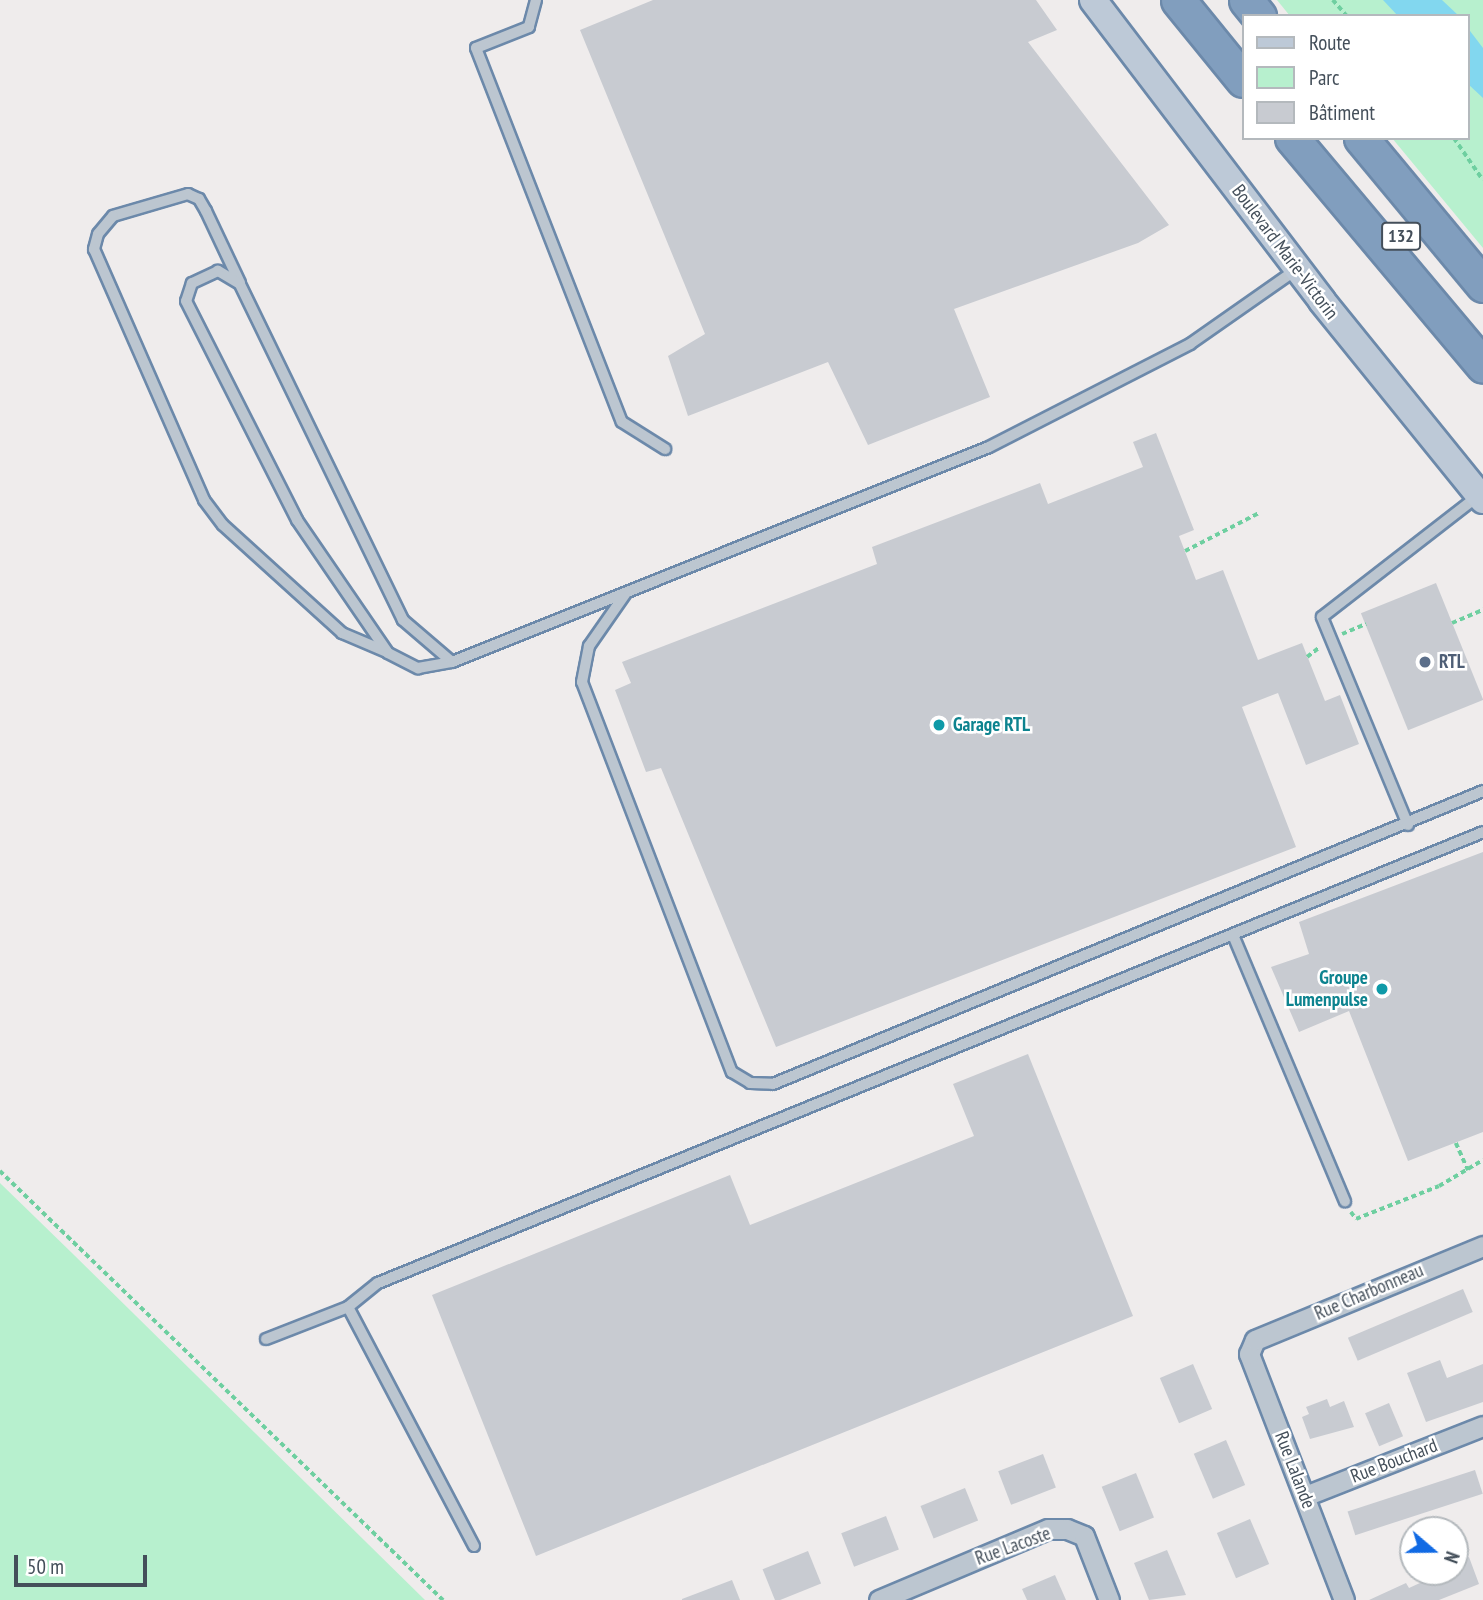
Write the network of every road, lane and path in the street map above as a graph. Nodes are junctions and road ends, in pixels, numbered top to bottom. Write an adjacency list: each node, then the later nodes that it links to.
1 (536, 0): 21 (lane)
2 (1093, 0): 16 (street, Boulevard Marie-Victorin)
3 (1178, 0): 10 (highway)
4 (1205, 0): 9 (highway)
5 (1246, 0): 7 (highway)
6 (1333, 0): 8 (path)
7 (1257, 14)
8 (1345, 14)
9 (1242, 45)
10 (1242, 78)
11 (1294, 140): 20 (highway)
12 (1322, 140): 19 (highway, 132)
13 (1363, 140): 18 (highway)
14 (1455, 140): 15 (path)
15 (1483, 180)
16 (1297, 268): 22 (street, Boulevard Marie-Victorin); 25 (lane)
17 (240, 284): 28 (lane); 28 (lane); 29 (lane)
18 (1483, 285)
19 (1483, 334)
20 (1483, 369)
21 (666, 449)
22 (1481, 498): 31 (lane)
23 (1259, 513): 24 (path)
24 (1185, 551)
25 (626, 592): 29 (lane); 31 (lane)
26 (1483, 610): 27 (path)
27 (1452, 623)
28 (388, 653): 29 (lane)
29 (452, 662)
30 (1483, 791): 31 (lane)
31 (1408, 825)
32 (1483, 832): 33 (lane)
33 (1233, 935): 38 (lane); 40 (lane)
34 (1456, 1143): 37 (path)
35 (1483, 1160): 37 (path)
36 (0, 1171): 47 (path)
37 (1468, 1171): 38 (path)
38 (1345, 1201)
39 (1483, 1246): 42 (street, Rue Charbonneau)
40 (348, 1307): 41 (lane); 45 (lane)
41 (266, 1339)
42 (1255, 1340): 44 (street, Rue Lalande)
43 (1483, 1426): 44 (street, Rue Bouchard)
44 (1305, 1496): 49 (street, Rue Lalande)
45 (474, 1546)
46 (884, 1599): 48 (street, Rue Lacoste)
47 (443, 1600)
48 (1110, 1600)
49 (1344, 1600)

